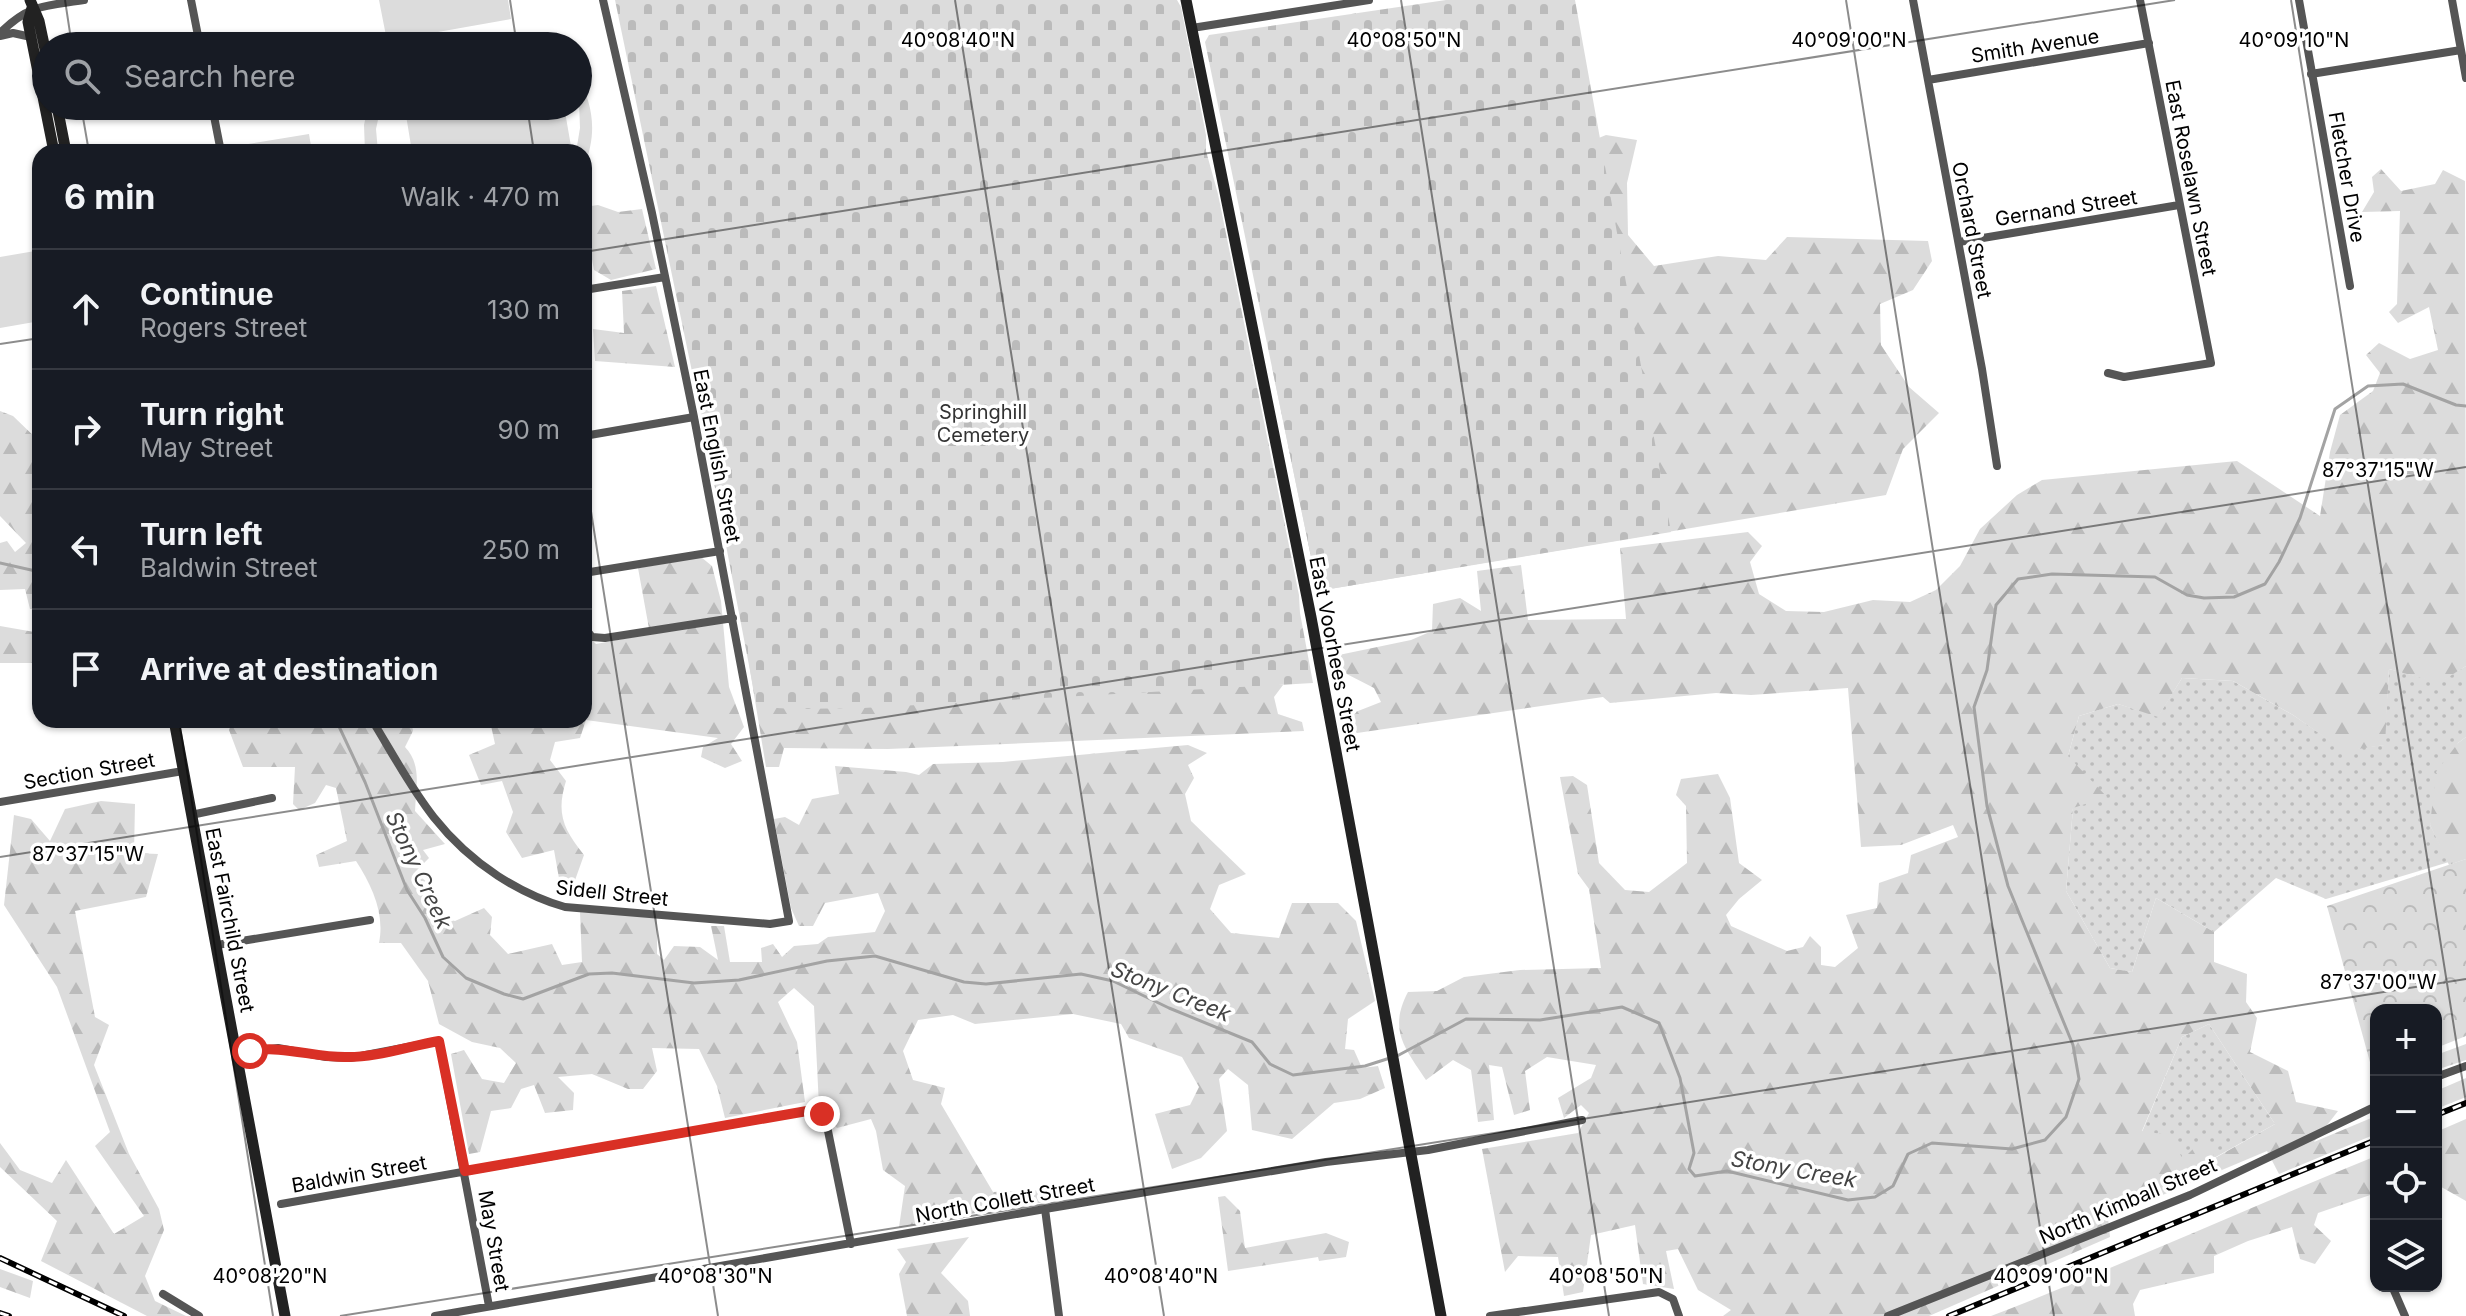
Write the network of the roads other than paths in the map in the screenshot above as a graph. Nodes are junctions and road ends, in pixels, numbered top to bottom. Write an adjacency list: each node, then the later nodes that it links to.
1 (84, 0): 10 (street)
2 (191, 0): 13 (street)
3 (603, 0): 30 (street, East English Street)
4 (1186, 0): 11 (main road, East Voorhees Street)
5 (1369, 0): 11 (street)
6 (1913, 0): 21 (street, Orchard Street)
7 (2140, 0): 17 (street, East Roselawn Street)
8 (2299, 0): 19 (street, Fletcher Drive)
9 (2452, 0): 18 (street)
10 (31, 4): 12 (main road); 14 (street); 15 (main road)
11 (1192, 28): 55 (main road, East Voorhees Street)
12 (41, 32)
13 (197, 32)
14 (0, 35): 15 (street)
15 (31, 37): 16 (main road)
16 (32, 42)
17 (2149, 43): 21 (street, Smith Avenue); 28 (street, East Roselawn Street)
18 (2461, 50): 19 (street); 20 (street)
19 (2311, 74): 31 (street, Fletcher Drive)
20 (2466, 78)
21 (1928, 80): 29 (street, Orchard Street)
22 (48, 120): 25 (main road)
23 (60, 120): 26 (main road)
24 (215, 120): 27 (street)
25 (52, 144)
26 (64, 144)
27 (219, 144)
28 (2179, 205): 29 (street, Gernand Street); 33 (street, East Roselawn Street)
29 (1959, 242): 36 (street, Orchard Street)
30 (665, 277): 32 (street); 34 (street, East English Street)
31 (2350, 286)
32 (592, 289)
33 (2108, 373)
34 (694, 417): 35 (street); 37 (street, East English Street)
35 (592, 435)
36 (1997, 466)
37 (720, 551): 38 (street); 39 (street, East English Street)
38 (592, 572)
39 (733, 618): 40 (street); 48 (street, East English Street)
40 (592, 637)
41 (175, 728): 43 (main road, East Fairchild Street)
42 (377, 728): 48 (street, Sidell Street)
43 (183, 771): 45 (street, Section Street); 46 (main road, East Fairchild Street)
44 (272, 798): 46 (street)
45 (0, 802)
46 (191, 815): 49 (main road, East Fairchild Street)
47 (370, 920): 49 (street)
48 (789, 921)
49 (217, 945): 50 (main road, East Fairchild Street)
50 (237, 1053): 56 (street, May Street); 64 (main road, East Fairchild Street)
51 (2466, 1066): 52 (street)
52 (2439, 1076)
53 (2370, 1109): 70 (street, North Kimball Street)
54 (1582, 1120): 55 (street, North Collett Street)
55 (1411, 1152): 58 (street, North Collett Street); 67 (main road, East Voorhees Street)
56 (465, 1171): 57 (street, Baldwin Street); 59 (street, Baldwin Street); 62 (street, May Street)
57 (281, 1204)
58 (1045, 1209): 59 (street, North Collett Street); 66 (street)
59 (851, 1244): 62 (street, North Collett Street)
60 (2395, 1292): 71 (street)
61 (163, 1294): 63 (street)
62 (489, 1306): 65 (street, North Collett Street)
63 (199, 1316)
64 (285, 1316)
65 (435, 1316)
66 (1059, 1316)
67 (1439, 1316)
68 (1490, 1316): 69 (street)
69 (1679, 1316)
70 (1888, 1316)
71 (2405, 1316)

